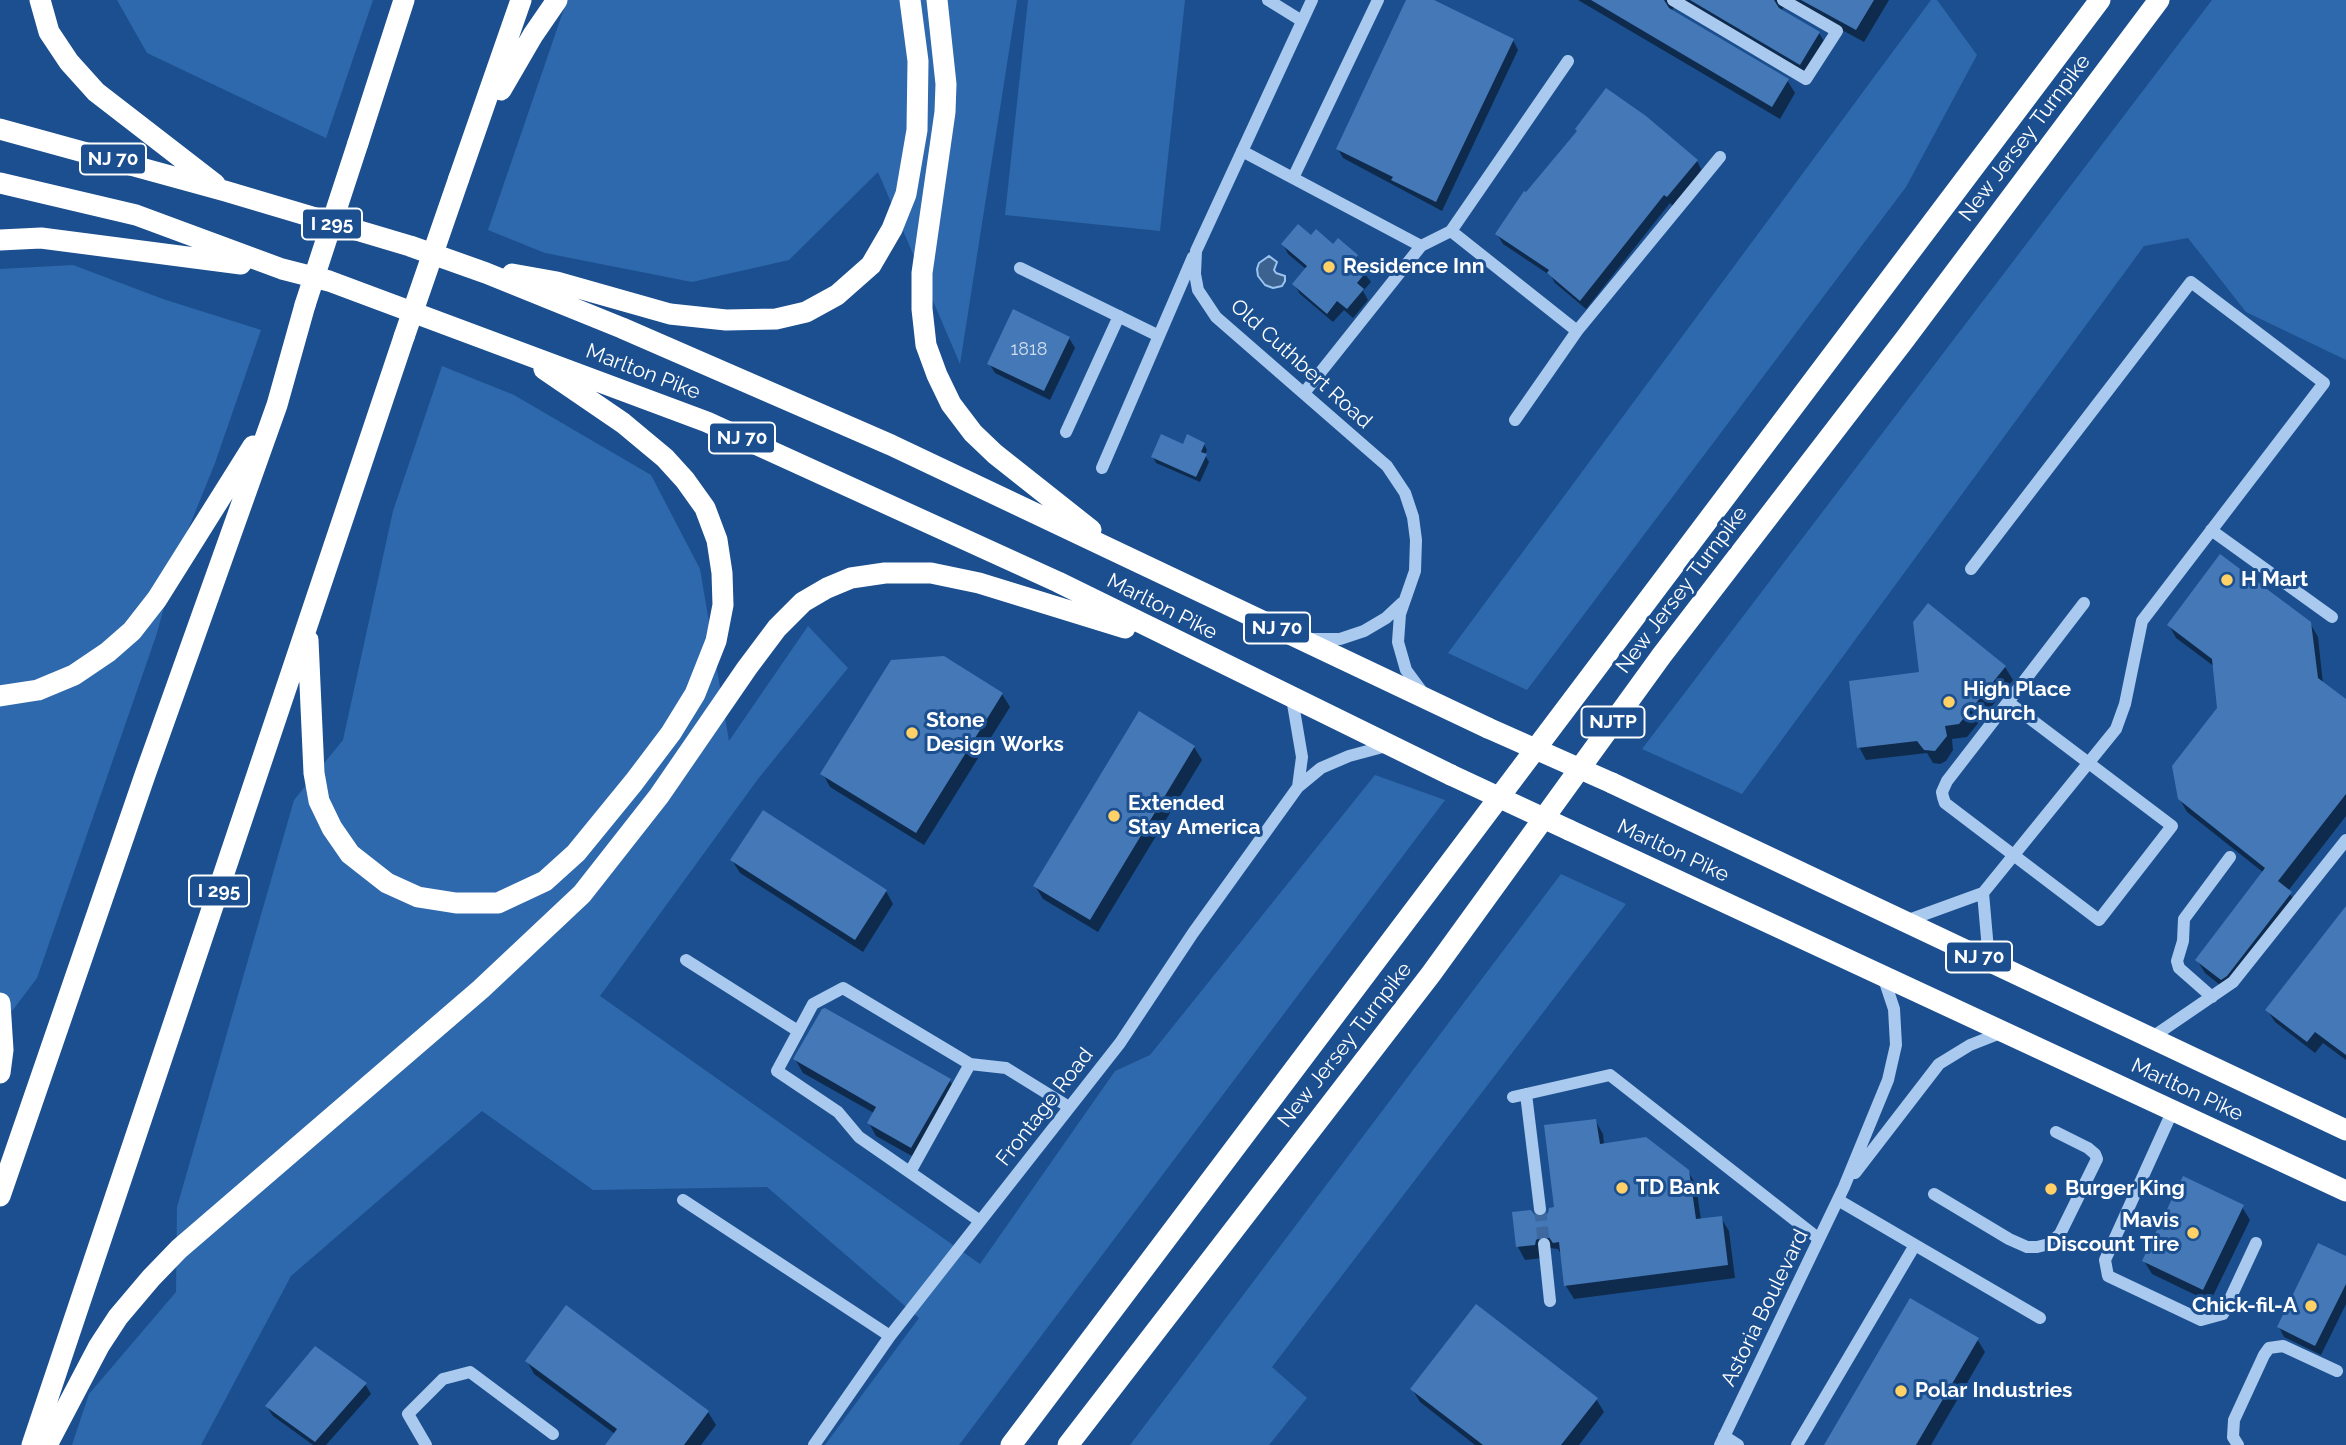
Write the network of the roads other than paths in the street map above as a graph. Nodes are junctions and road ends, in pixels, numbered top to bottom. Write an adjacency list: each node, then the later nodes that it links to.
1 (40, 0): 22 (highway)
2 (404, 0): 35 (highway, I 295, bridge)
3 (521, 0): 17 (highway, I 295)
4 (557, 0): 17 (highway)
5 (910, 0): 29 (highway)
6 (937, 0): 40 (highway)
7 (1268, 0): 14 (street)
8 (1312, 0): 14 (street, Old Cuthbert Road)
9 (1378, 0): 20 (street)
10 (1672, 0): 11 (street)
11 (1783, 0)
12 (2100, 0): 97 (highway, New Jersey Turnpike / NJTP)
13 (2159, 0): 98 (highway, New Jersey Turnpike / NJTP)
14 (1302, 21): 18 (street, Old Cuthbert Road)
15 (1568, 61): 23 (street)
16 (0, 129): 22 (highway, Marlton Pike / NJ 70)
17 (473, 141): 45 (highway, I 295, bridge)
18 (1242, 151): 20 (street); 26 (street, Old Cuthbert Road)
19 (1720, 157): 31 (street)
20 (1293, 178): 25 (street)
21 (0, 183): 28 (highway, Marlton Pike / NJ 70)
22 (225, 191): 29 (highway, Marlton Pike / NJ 70)
23 (1451, 231): 25 (street); 31 (street)
24 (0, 240): 28 (highway)
25 (1421, 246): 34 (street)
26 (1196, 251): 32 (street); 34 (street, Old Cuthbert Road)
27 (1020, 268): 30 (street)
28 (282, 269): 33 (highway, Marlton Pike / NJ 70)
29 (486, 273): 40 (highway, Marlton Pike / NJ 70)
30 (1119, 316): 32 (street); 37 (street)
31 (1577, 331): 36 (street)
32 (1159, 335): 38 (street)
33 (517, 350): 45 (highway); 47 (highway, Marlton Pike / NJ 70)
34 (1304, 393): 42 (street, Old Cuthbert Road)
35 (277, 405): 48 (highway); 78 (highway, I 295)
36 (1515, 420)
37 (1066, 432)
38 (1102, 468)
39 (2211, 530): 41 (street); 44 (street); 53 (street)
40 (1120, 553): 46 (highway, Marlton Pike / NJ 70)
41 (1971, 569)
42 (1404, 600): 46 (street, Old Cuthbert Road); 50 (street, Old Cuthbert Road)
43 (2084, 603): 51 (street)
44 (2332, 617)
45 (308, 626): 93 (highway, I 295)
46 (1289, 634): 50 (highway, Marlton Pike / NJ 70)
47 (1184, 646): 49 (highway, Marlton Pike / NJ 70); 94 (highway)
48 (0, 696)
49 (1292, 698): 52 (highway, Marlton Pike / NJ 70); 54 (street)
50 (1434, 702): 59 (highway, Marlton Pike / NJ 70, bridge)
51 (2008, 702): 53 (street); 56 (street)
52 (1390, 745): 54 (street, Frontage Road); 62 (highway, Marlton Pike / NJ 70, bridge)
53 (2089, 763): 56 (street); 56 (street)
54 (1298, 787): 70 (street, Frontage Road)
55 (2346, 840): 63 (street)
56 (2014, 855): 58 (street)
57 (2230, 858): 63 (street)
58 (1983, 893): 59 (street); 61 (street)
59 (1905, 922): 61 (highway, Marlton Pike / NJ 70)
60 (686, 960): 65 (street)
61 (1989, 961): 67 (highway, Marlton Pike / NJ 70)
62 (1883, 976): 66 (highway, Marlton Pike / NJ 70); 75 (street, Astoria Boulevard)
63 (2212, 997): 67 (street)
64 (0, 1003): 69 (highway)
65 (798, 1031): 68 (street); 74 (street)
66 (2004, 1032): 71 (highway, Marlton Pike / NJ 70); 75 (street, Astoria Boulevard)
67 (2151, 1038): 72 (highway, Marlton Pike / NJ 70)
68 (970, 1065): 70 (street); 74 (street)
69 (0, 1073)
70 (1069, 1107): 82 (street, Frontage Road)
71 (2173, 1110): 76 (highway, Marlton Pike / NJ 70); 84 (street)
72 (2345, 1128)
73 (2056, 1132): 77 (street)
74 (910, 1172): 82 (street)
75 (1844, 1187): 80 (street, Astoria Boulevard)
76 (2346, 1191)
77 (1934, 1194)
78 (0, 1196)
79 (683, 1200): 89 (street)
80 (1838, 1200): 83 (street, Astoria Boulevard); 86 (street)
81 (1539, 1209): 83 (street)
82 (981, 1221): 89 (street, Frontage Road)
83 (1819, 1239): 92 (street, Astoria Boulevard)
84 (2256, 1243)
85 (1544, 1244): 87 (street)
86 (1915, 1245): 88 (street); 100 (street)
87 (1550, 1301)
88 (2040, 1318)
89 (890, 1336): 96 (street, Frontage Road)
90 (2337, 1371): 101 (street)
91 (553, 1434): 95 (street)
92 (1722, 1441): 99 (street)
93 (32, 1445)
94 (47, 1445)
95 (426, 1445)
96 (814, 1445)
97 (1011, 1445)
98 (1068, 1445)
99 (1738, 1445)
100 (1797, 1445)
101 (2238, 1445)

